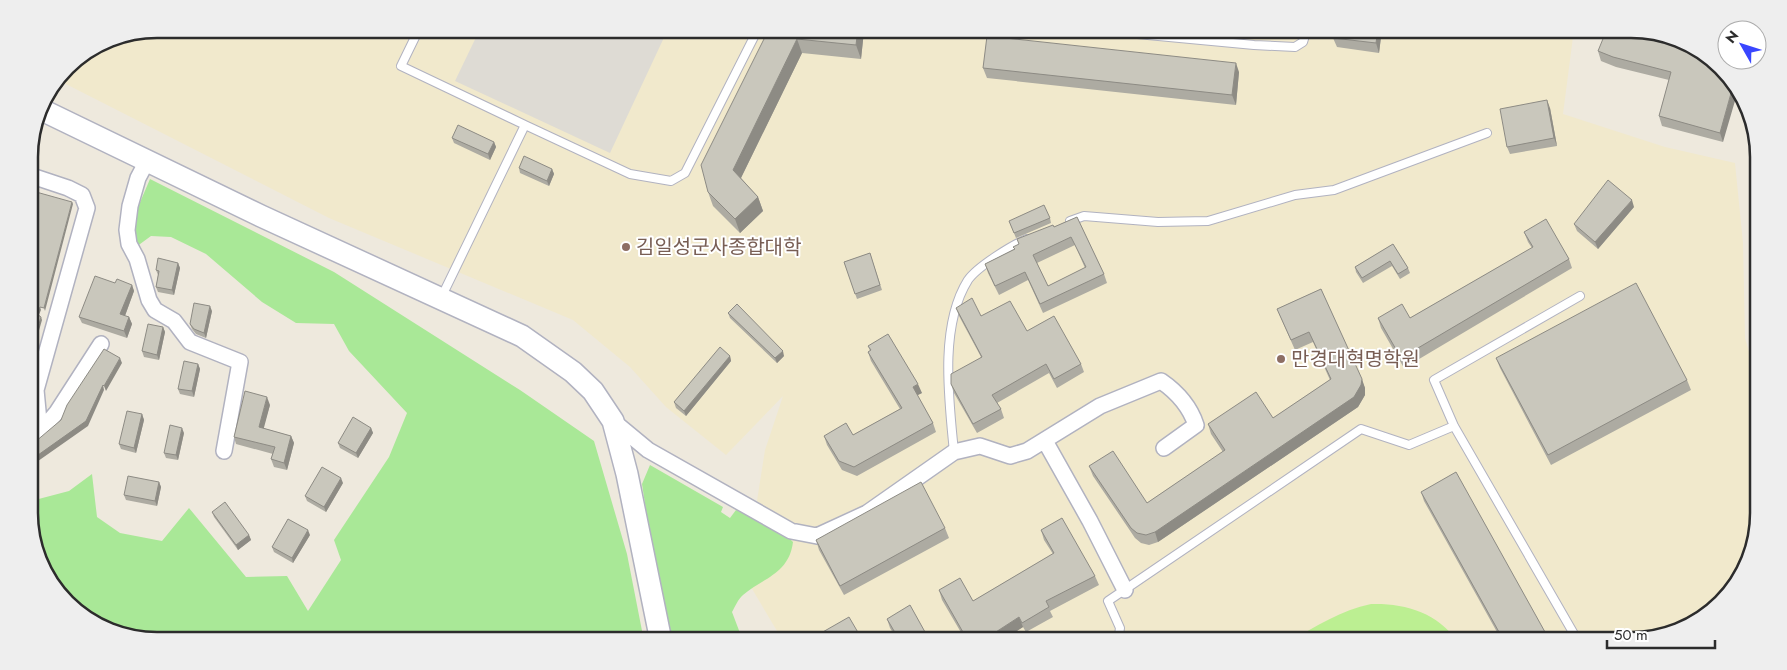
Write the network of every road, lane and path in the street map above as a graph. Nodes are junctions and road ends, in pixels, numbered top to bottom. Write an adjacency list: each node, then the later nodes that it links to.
1 (415, 38): 6 (lane)
2 (753, 38): 6 (lane)
3 (1180, 38): 4 (lane)
4 (1304, 38)
5 (47, 112): 8 (main road)
6 (524, 125): 13 (lane)
7 (1487, 133): 10 (lane)
8 (147, 161): 13 (main road); 21 (street)
9 (38, 178): 15 (street)
10 (1059, 226)
11 (1034, 236): 22 (lane)
12 (1580, 296): 17 (lane)
13 (441, 298): 16 (main road)
14 (101, 344): 18 (street)
15 (38, 372)
16 (614, 421): 22 (street); 24 (main road)
17 (1454, 426): 23 (lane); 26 (lane)
18 (38, 433)
19 (1045, 441): 20 (street); 22 (street); 23 (street)
20 (1164, 448)
21 (224, 451)
22 (954, 452)
23 (1125, 590): 25 (lane)
24 (659, 632)
25 (1119, 632)
26 (1573, 632)

